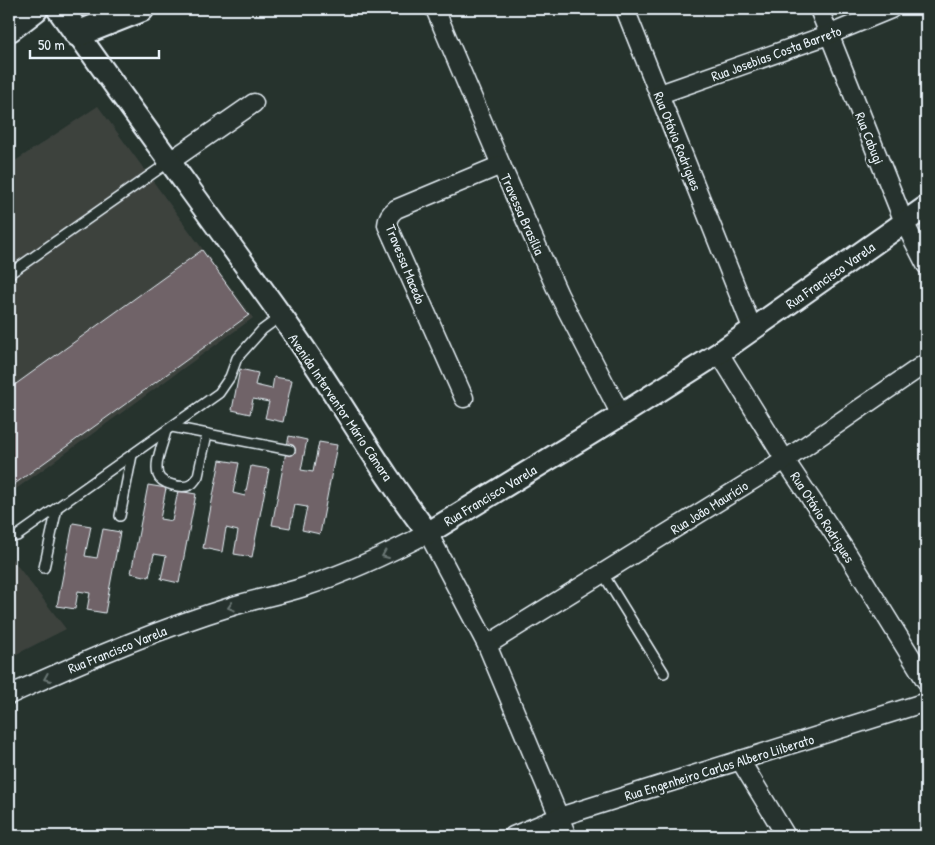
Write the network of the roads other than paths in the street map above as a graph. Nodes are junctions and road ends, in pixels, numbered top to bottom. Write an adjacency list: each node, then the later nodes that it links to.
1 (35, 9): 8 (main road)
2 (60, 9): 9 (main road, Avenida Interventor Mário Câmara)
3 (435, 9): 14 (street, Travessa Brasília)
4 (625, 9): 11 (street, Rua Otávio Rodrigues)
5 (819, 9): 10 (street, Rua Cabugi)
6 (891, 9): 10 (street, Rua Josebias Costa Barreto)
7 (129, 11): 9 (main road)
8 (9, 29)
9 (78, 34): 13 (street, Avenida Interventor Mário Câmara)
10 (828, 35): 11 (street, Rua Josebias Costa Barreto); 16 (street, Rua Cabugi)
11 (660, 94): 20 (street, Rua Otávio Rodrigues)
12 (254, 103): 13 (street)
13 (169, 162): 18 (lane); 19 (street, Avenida Interventor Mário Câmara)
14 (501, 165): 23 (street, Travessa Macedo); 24 (street, Travessa Brasília)
15 (926, 207): 16 (street, Rua Francisco Varela)
16 (904, 222): 17 (street, Rua Cabugi); 20 (street, Rua Francisco Varela)
17 (926, 265)
18 (9, 274)
19 (281, 316): 25 (lane); 32 (street, Avenida Interventor Mário Câmara)
20 (753, 330): 21 (street, Rua Francisco Varela)
21 (719, 353): 24 (street, Rua Francisco Varela); 29 (street, Rua Otávio Rodrigues)
22 (926, 363): 29 (street, Rua João Maurício)
23 (464, 398)
24 (621, 415): 32 (street, Rua Francisco Varela)
25 (169, 429): 26 (lane); 26 (lane); 28 (lane)
26 (207, 434): 27 (lane)
27 (290, 450)
28 (132, 455): 30 (lane); 31 (lane)
29 (785, 460): 35 (street, Rua João Maurício); 38 (street, Rua Otávio Rodrigues)
30 (57, 508): 33 (lane); 34 (lane)
31 (120, 516)
32 (428, 533): 36 (street, Avenida Interventor Mário Câmara); 39 (street, Rua Francisco Varela, one-way to 39)
33 (17, 536)
34 (44, 568)
35 (603, 574): 36 (street, Rua João Maurício); 37 (lane)
36 (488, 645): 42 (street, Avenida Interventor Mário Câmara)
37 (664, 673)
38 (926, 681)
39 (9, 695)
40 (926, 702): 41 (street, Rua Engenheiro Carlos Albero Liiberato)
41 (740, 760): 42 (street, Rua Engenheiro Carlos Albero Liiberato); 45 (street)
42 (559, 817): 43 (street, Rua Engenheiro Carlos Albero Liiberato); 44 (street, Avenida Interventor Mário Câmara)
43 (513, 836)
44 (567, 836)
45 (786, 836)

